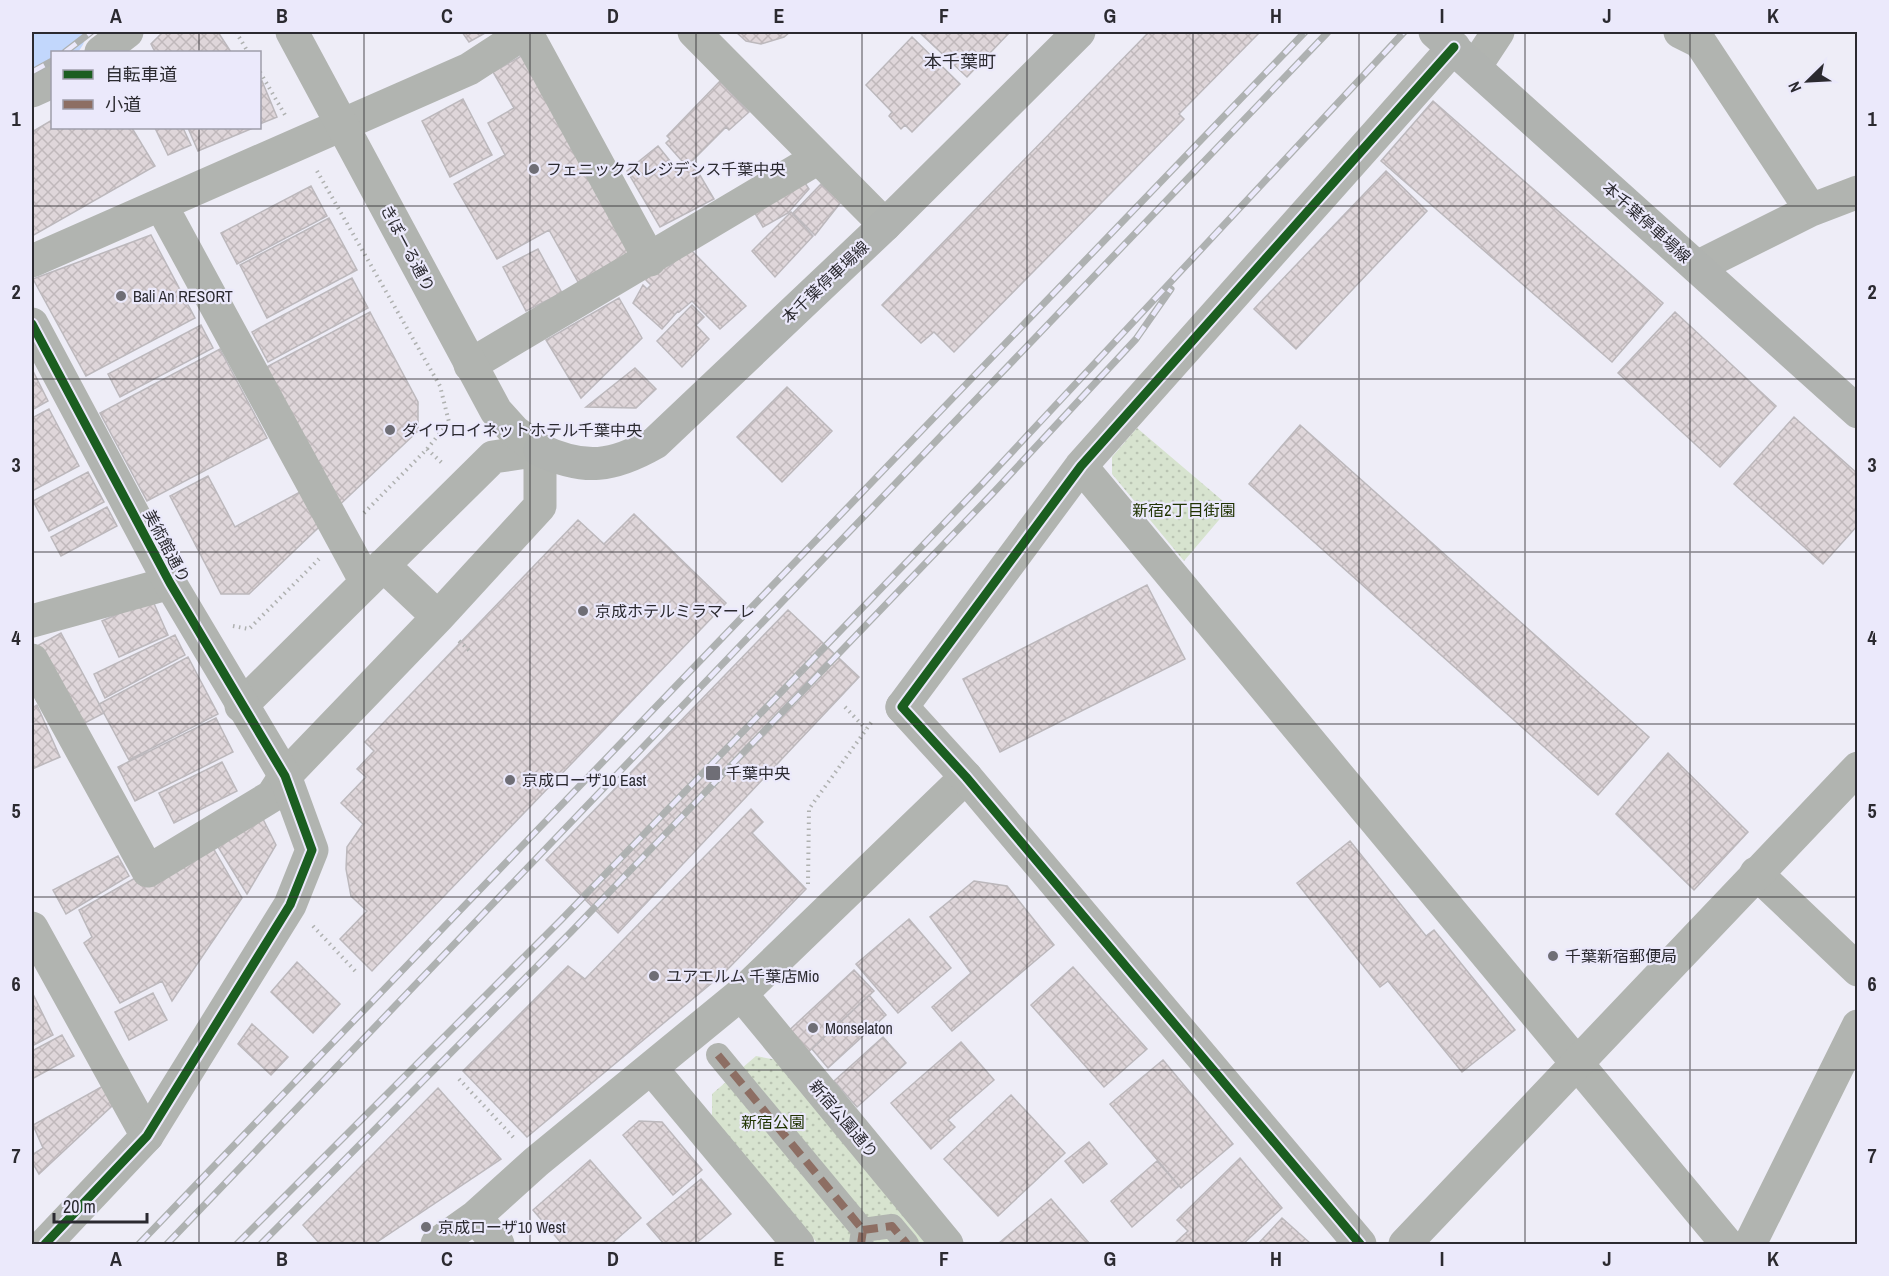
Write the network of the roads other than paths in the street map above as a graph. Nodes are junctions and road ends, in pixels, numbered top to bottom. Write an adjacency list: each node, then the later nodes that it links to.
1 (127, 32): 9 (street)
2 (292, 32): 12 (street, きぼーる通り)
3 (526, 32): 12 (street); 18 (street)
4 (694, 32): 13 (street)
5 (1079, 32): 17 (main road, 本千葉停車場線)
6 (1498, 32): 8 (street)
7 (1680, 32): 16 (street)
8 (1455, 49): 20 (main road, 本千葉停車場線); 25 (street)
9 (102, 51)
10 (51, 82): 11 (street)
11 (32, 91)
12 (342, 124): 15 (street); 22 (street, きぼーる通り)
13 (818, 159): 17 (street); 18 (street)
14 (1857, 192): 16 (street)
15 (161, 205): 19 (street); 26 (street)
16 (1811, 210): 20 (street)
17 (885, 225): 24 (main road, 本千葉停車場線)
18 (650, 260): 22 (street)
19 (32, 261)
20 (1697, 267): 23 (main road, 本千葉停車場線)
21 (32, 324): 27 (street, 美術館通り)
22 (470, 365): 24 (street, きぼーる通り)
23 (1857, 412)
24 (540, 450): 26 (street); 29 (street)
25 (1081, 466): 34 (street); 41 (street)
26 (375, 574): 29 (street); 31 (street)
27 (170, 583): 28 (street); 31 (street, 美術館通り)
28 (32, 621)
29 (447, 628): 33 (street)
30 (32, 660): 33 (street)
31 (241, 706): 33 (street, 美術館通り)
32 (1857, 768): 35 (street)
33 (285, 776): 43 (street, 美術館通り)
34 (966, 777): 38 (street); 52 (street)
35 (1756, 873): 37 (street); 41 (street)
36 (32, 928): 43 (street)
37 (1857, 970)
38 (741, 994): 42 (street); 51 (street, 新宿公園通り)
39 (1857, 1026): 55 (street)
40 (718, 1055): 45 (street)
41 (1578, 1063): 53 (street); 54 (street)
42 (652, 1069): 44 (street); 49 (street)
43 (147, 1136): 46 (street, 美術館通り)
44 (475, 1217): 47 (street); 48 (street)
45 (862, 1237): 50 (street)
46 (45, 1245)
47 (437, 1245)
48 (498, 1245)
49 (798, 1245)
50 (907, 1245)
51 (947, 1245)
52 (1360, 1245)
53 (1405, 1245)
54 (1727, 1245)
55 (1750, 1245)

